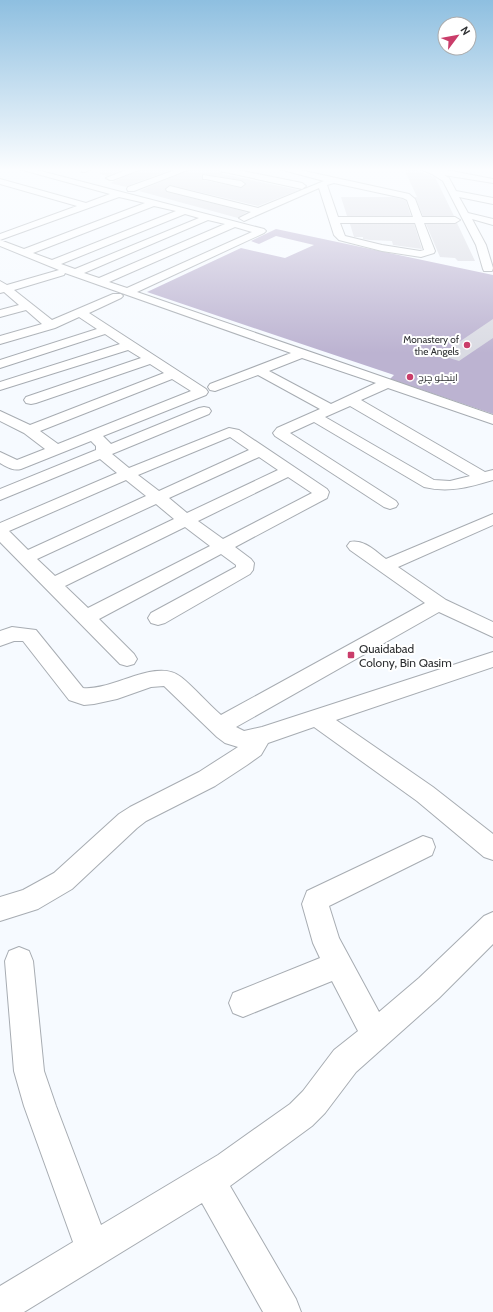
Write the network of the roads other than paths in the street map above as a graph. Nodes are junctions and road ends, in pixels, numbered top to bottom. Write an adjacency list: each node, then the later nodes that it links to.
1 (19, 230): 10 (street)
2 (76, 230): 15 (street)
3 (136, 230): 16 (street)
4 (177, 230): 19 (street)
5 (220, 230): 20 (street)
6 (258, 230): 22 (street)
7 (337, 230): 8 (street)
8 (422, 230)
9 (473, 230): 12 (street)
10 (0, 237)
11 (0, 242): 15 (street)
12 (481, 245): 13 (street); 17 (street)
13 (493, 248)
14 (0, 249): 18 (street)
15 (25, 252): 16 (street)
16 (53, 263): 19 (street)
17 (488, 269)
18 (60, 273): 21 (street); 24 (street)
19 (75, 273): 20 (street)
20 (99, 282): 22 (street)
21 (2, 287): 23 (street)
22 (127, 292): 30 (street)
23 (28, 306): 25 (street); 26 (street)
24 (80, 312): 26 (street); 27 (street)
25 (0, 314)
26 (51, 325): 28 (street)
27 (106, 330): 29 (street); 32 (street)
28 (0, 340)
29 (130, 345): 31 (street); 36 (street)
30 (303, 353): 33 (street); 35 (street)
31 (151, 359): 34 (street); 38 (street)
32 (0, 364)
33 (258, 370): 37 (street); 40 (street)
34 (173, 374): 45 (street); 46 (street)
35 (388, 383): 39 (street); 44 (street)
36 (0, 386)
37 (215, 387)
38 (31, 400)
39 (350, 400): 40 (street); 53 (street)
40 (331, 409): 43 (street)
41 (204, 411): 49 (street)
42 (0, 414): 45 (street)
43 (314, 416): 53 (street); 56 (street)
44 (493, 420)
45 (29, 430): 47 (street)
46 (92, 435): 47 (street); 49 (street)
47 (56, 450): 50 (street)
48 (259, 451): 51 (street); 52 (street); 55 (street)
49 (103, 452): 52 (street); 54 (street)
50 (0, 457)
51 (289, 470): 58 (street); 61 (street)
52 (127, 474): 55 (street); 59 (street)
53 (489, 476)
54 (0, 495)
55 (156, 497): 58 (street); 62 (street)
56 (390, 504)
57 (493, 519): 63 (street)
58 (186, 520): 61 (street); 64 (street)
59 (0, 530): 62 (street)
60 (356, 546): 63 (street)
61 (222, 547): 66 (street); 67 (street)
62 (25, 558): 64 (street)
63 (385, 566): 65 (street)
64 (52, 585): 66 (street)
65 (439, 604): 68 (street); 73 (street)
66 (85, 618): 70 (street)
67 (158, 618)
68 (493, 630)
69 (0, 638): 73 (street)
70 (127, 659)
71 (493, 660): 72 (street)
72 (317, 718): 74 (street); 76 (street)
73 (220, 726): 74 (street)
74 (261, 736): 77 (street)
75 (423, 847): 80 (street)
76 (493, 849)
77 (0, 909)
78 (493, 925): 82 (street)
79 (19, 961): 84 (street)
80 (338, 965): 81 (street); 82 (street)
81 (243, 1003)
82 (375, 1034): 83 (street)
83 (208, 1180): 84 (street); 86 (street)
84 (93, 1250): 85 (street)
85 (0, 1306)
86 (283, 1312)

